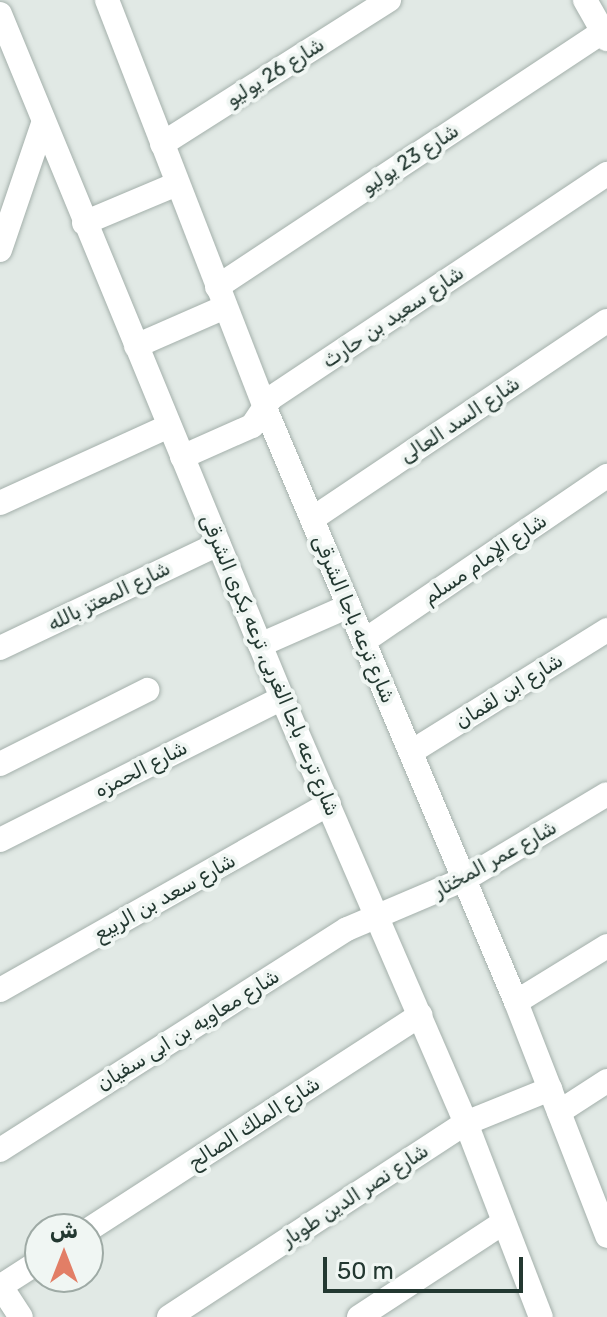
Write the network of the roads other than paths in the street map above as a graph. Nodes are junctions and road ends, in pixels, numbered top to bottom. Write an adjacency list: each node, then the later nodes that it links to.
1 (389, 0): 7 (street, شارع 26 يوليو)
2 (585, 0): 5 (street)
3 (112, 2): 7 (street, شارع ترعه باجا الشرقى)
4 (0, 14): 6 (street, شارع ترعه باجا الغربى, ترعه بكرى الشرقى)
5 (606, 33): 12 (street, شارع 23 يوليو)
6 (43, 124): 10 (street, شارع ترعه باجا الغربى, ترعه بكرى الشرقى); 11 (street)
7 (162, 144): 9 (street, شارع ترعه باجا الشرقى)
8 (607, 174): 15 (street, شارع سعيد بن حارث)
9 (177, 184): 10 (street); 12 (street, شارع ترعه باجا الشرقى)
10 (84, 223): 14 (street, شارع ترعه باجا الغربى, ترعه بكرى الشرقى)
11 (0, 250)
12 (221, 297): 14 (street, شارع 23 يوليو); 15 (street, شارع ترعه باجا الشرقى)
13 (607, 321): 20 (street, شارع السد العالى)
14 (136, 346): 16 (street, شارع ترعه باجا الغربى, ترعه بكرى الشرقى)
15 (265, 408): 17 (street, شارع سعيد بن حارث); 20 (street, شارع ترعه باجا الشرقى)
16 (169, 426): 17 (street, شارع ترعه باجا الغربى, ترعه بكرى الشرقى); 19 (street)
17 (182, 457): 21 (street, شارع ترعه باجا الغربى, ترعه بكرى الشرقى)
18 (607, 476): 24 (street, شارع الإمام مسلم)
19 (0, 503)
20 (312, 519): 22 (street, شارع ترعه باجا الشرقى)
21 (218, 544): 25 (street, شارع ترعه باجا الغربى, ترعه بكرى الشرقى); 26 (street, شارع المعتز بالله)
22 (349, 606): 24 (street, شارع ترعه باجا الشرقى); 25 (street)
23 (607, 630): 29 (street, شارع ابن لقمان)
24 (364, 641): 29 (street, شارع ترعه باجا الشرقى)
25 (260, 645): 28 (street, شارع ترعه باجا الغربى, ترعه بكرى الشرقى)
26 (0, 648)
27 (147, 690): 30 (street)
28 (282, 698): 32 (street, شارع ترعه باجا الغربى, ترعه بكرى الشرقى); 33 (street, شارع الحمزه)
29 (411, 752): 34 (street, شارع ترعه باجا الشرقى)
30 (0, 764)
31 (607, 794): 34 (street, شارع عمر المختار)
32 (329, 804): 35 (street, شارع ترعه باجا الغربى, ترعه بكرى الشرقى); 37 (street, شارع سعد بن الربيع)
33 (0, 840)
34 (465, 879): 35 (street, شارع عمر المختار); 38 (street, شارع ترعه باجا الشرقى)
35 (380, 919): 39 (street, شارع ترعه باجا الغربى, ترعه بكرى الشرقى); 43 (street, شارع معاويه بن ابى سفيان)
36 (607, 946): 38 (street)
37 (0, 990)
38 (516, 1002): 41 (street, شارع ترعه باجا الشرقى)
39 (420, 1015): 42 (street, شارع ترعه باجا الغربى, ترعه بكرى الشرقى); 45 (street, شارع الملك الصالح)
40 (607, 1081): 41 (street, شارع نصر الدين طوبار)
41 (554, 1100): 42 (street, شارع نصر الدين طوبار); 44 (street, شارع ترعه باجا الشرقى)
42 (466, 1123): 46 (street, شارع ترعه باجا الغربى, ترعه بكرى الشرقى); 51 (street, شارع نصر الدين طوبار)
43 (0, 1150)
44 (601, 1204): 47 (street, شارع ترعه باجا الشرقى)
45 (104, 1220)
46 (504, 1222): 52 (street); 53 (street, شارع ترعه باجا الغربى, ترعه بكرى الشرقى)
47 (607, 1236)
48 (24, 1271): 49 (street)
49 (1, 1286): 50 (street)
50 (21, 1317)
51 (169, 1317)
52 (359, 1317)
53 (541, 1317)

